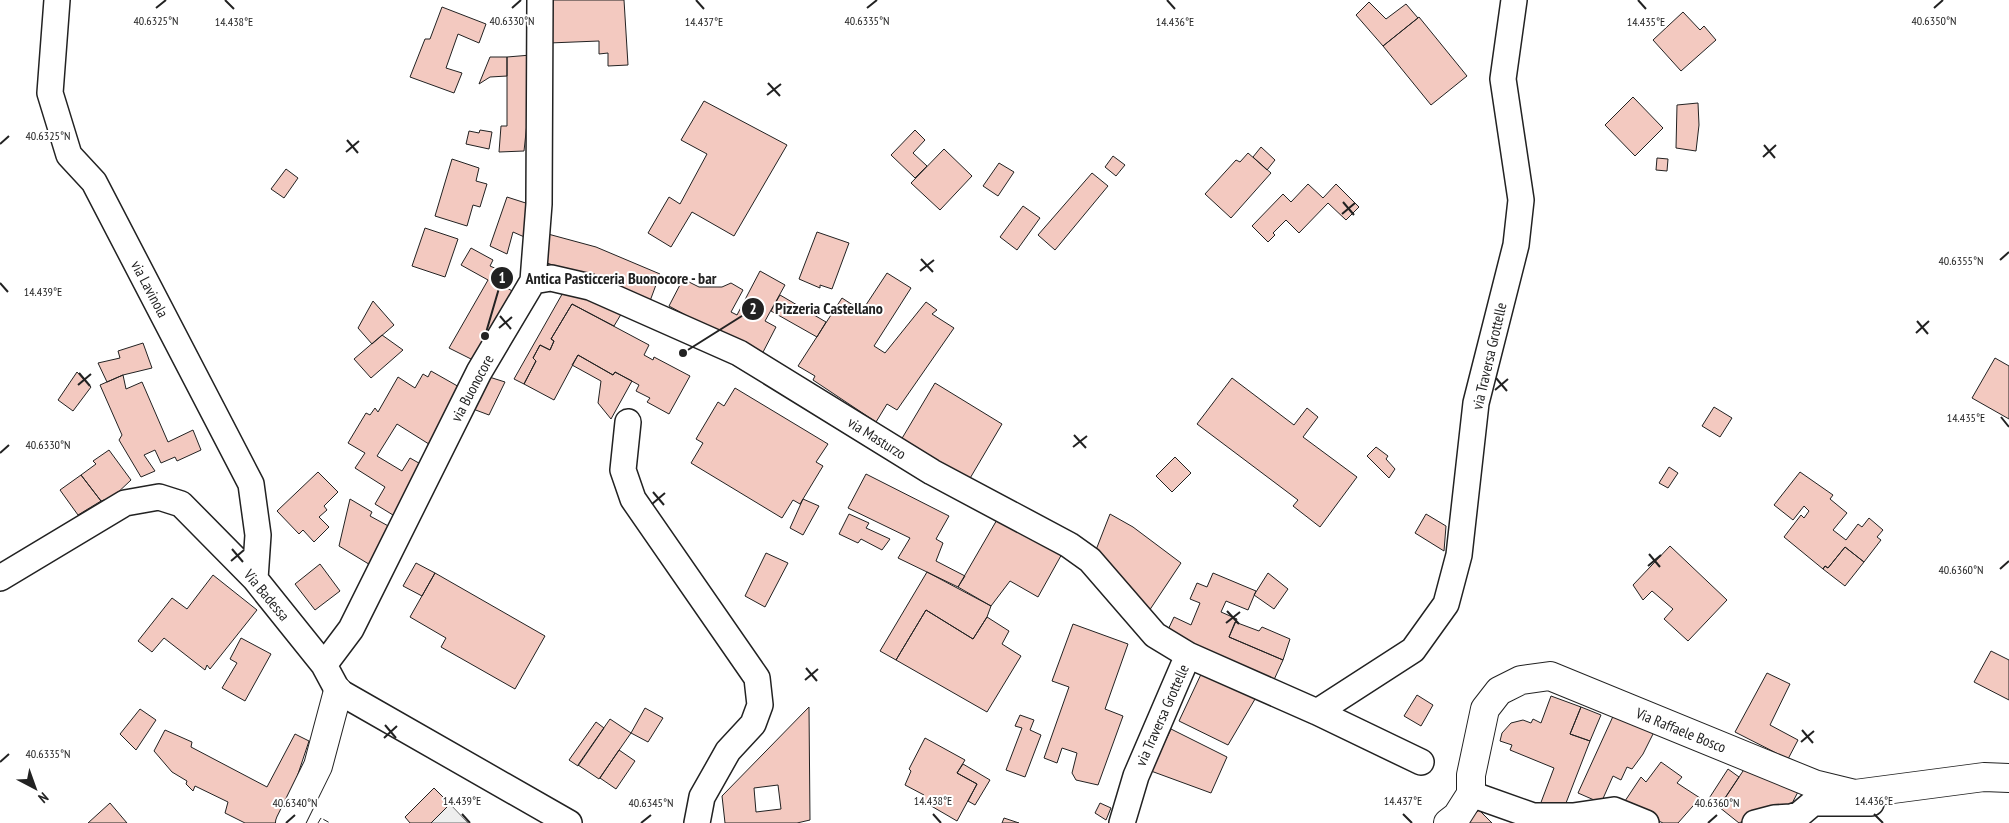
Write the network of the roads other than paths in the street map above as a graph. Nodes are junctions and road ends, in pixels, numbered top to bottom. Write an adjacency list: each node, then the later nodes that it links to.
1 (57, 0): 7 (street, via Lavinola)
2 (540, 0): 4 (street, via Buonocore)
3 (1514, 0): 11 (street, via Traversa Grottelle)
4 (533, 281): 8 (street, via Masturzo); 9 (street, via Buonocore)
5 (628, 422): 17 (street)
6 (0, 578): 7 (street, Via Badessa)
7 (255, 579): 9 (street, Via Badessa)
8 (1188, 655): 11 (street, via Traversa Grottelle); 18 (street, via Traversa Grottelle)
9 (324, 665): 10 (street, Via Badessa)
10 (338, 690): 15 (street); 16 (street)
11 (1317, 712): 12 (street, via Traversa Grottelle)
12 (1421, 762)
13 (1997, 777): 14 (street, Via Raffaele Bosco); 21 (street)
14 (1470, 794): 19 (street, Via Raffaele Bosco); 20 (street)
15 (290, 823)
16 (569, 823)
17 (697, 823)
18 (1122, 823)
19 (1448, 823)
20 (1646, 823)
21 (1756, 823)

